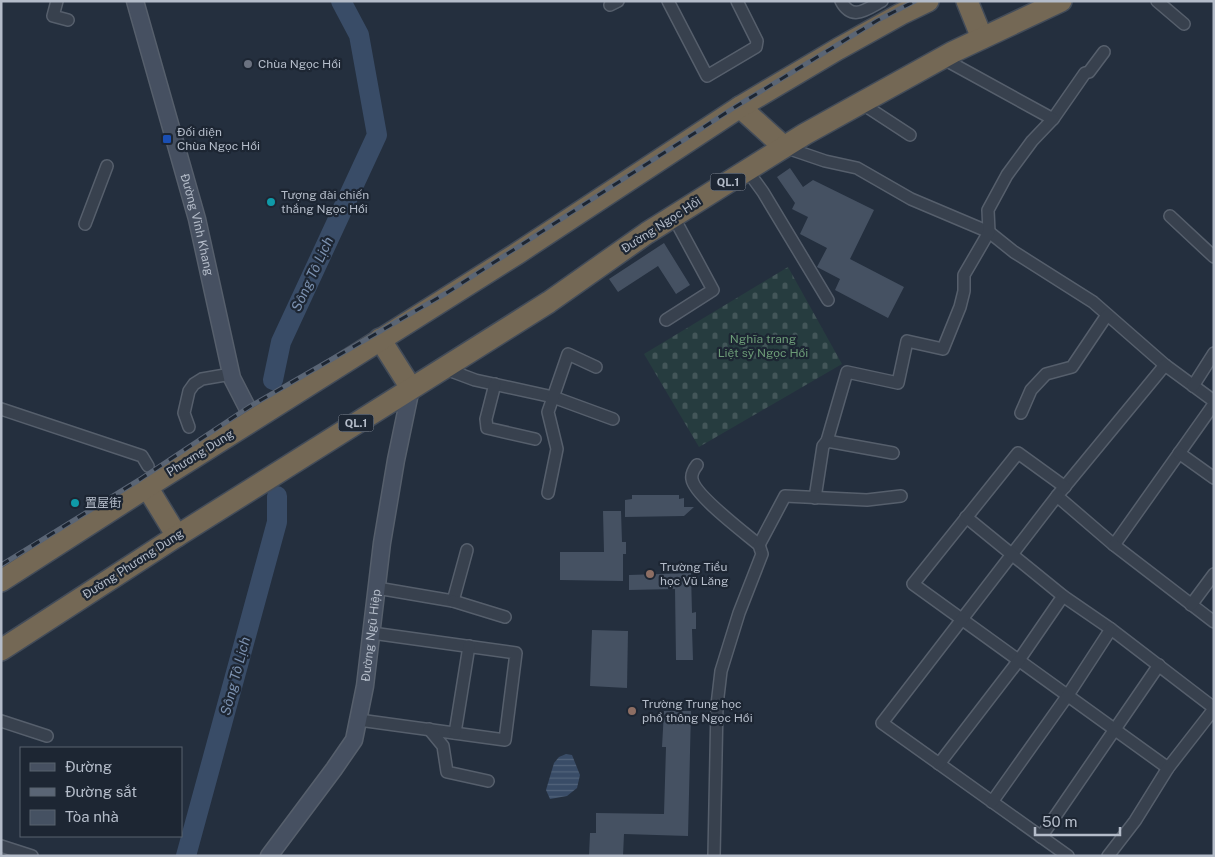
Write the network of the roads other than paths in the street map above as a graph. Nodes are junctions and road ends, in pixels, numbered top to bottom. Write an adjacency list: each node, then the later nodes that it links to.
1 (57, 1): 11 (street)
2 (135, 1): 36 (street, Đường Vĩnh Khang)
3 (668, 1): 4 (street)
4 (737, 1)
5 (841, 1): 6 (street)
6 (882, 1)
7 (928, 1): 17 (highway)
8 (967, 1): 13 (highway)
9 (1061, 1): 13 (highway, Đường Ngọc Hồi / QL.1)
10 (1157, 1): 12 (street)
11 (68, 20)
12 (1184, 24)
13 (982, 38): 15 (highway, Đường Ngọc Hồi / QL.1)
14 (1104, 52): 18 (street)
15 (942, 58): 16 (highway, Đường Ngọc Hồi / QL.1); 18 (street)
16 (861, 103): 19 (street); 20 (highway, Đường Ngọc Hồi / QL.1)
17 (740, 107): 20 (highway); 31 (highway)
18 (1053, 119): 26 (street)
19 (910, 135)
20 (784, 147): 22 (highway, Đường Ngọc Hồi / QL.1); 26 (street)
21 (107, 166): 25 (street)
22 (748, 170): 23 (highway, Đường Ngọc Hồi / QL.1); 28 (street)
23 (673, 216): 30 (street); 35 (highway, Đường Ngọc Hồi / QL.1)
24 (1170, 216): 27 (street)
25 (85, 224)
26 (990, 232): 29 (street); 48 (street)
27 (1214, 257)
28 (828, 300)
29 (1107, 315): 33 (street); 43 (street)
30 (666, 320)
31 (380, 339): 39 (highway); 44 (highway, Phương Dung)
32 (1214, 353): 38 (street)
33 (1165, 365): 38 (street); 55 (street)
34 (596, 367): 40 (street)
35 (443, 368): 37 (street); 39 (highway, Đường Ngọc Hồi / QL.1)
36 (231, 374): 44 (street, Đường Vĩnh Khang); 46 (street)
37 (495, 384): 40 (street); 47 (street)
38 (1193, 386): 41 (street)
39 (411, 388): 54 (highway, Đường Ngọc Hồi / QL.1); 68 (street, Đường Ngũ Hiệp)
40 (552, 397): 45 (street); 56 (street)
41 (1214, 402): 50 (street)
42 (1, 409): 52 (street)
43 (1021, 413)
44 (254, 419): 52 (highway, Phương Dung)
45 (613, 419)
46 (189, 427)
47 (536, 439)
48 (827, 441): 49 (street); 59 (street)
49 (893, 453)
50 (1179, 453): 53 (street); 63 (street)
51 (697, 465): 62 (street)
52 (148, 476): 61 (highway); 67 (highway)
53 (1214, 478)
54 (266, 480): 61 (highway, Đường Phương Dung / QL.1)
55 (1065, 487): 58 (street); 60 (street)
56 (548, 493)
57 (901, 496): 59 (street)
58 (1057, 496): 63 (street); 65 (street)
59 (815, 498): 62 (street)
60 (966, 517): 65 (street); 73 (street)
61 (177, 536): 78 (highway, Đường Phương Dung / QL.1)
62 (759, 545): 98 (street)
63 (1114, 546): 71 (street)
64 (467, 550): 70 (street)
65 (1013, 555): 69 (street); 73 (street)
66 (1214, 574): 71 (street)
67 (1, 581)
68 (377, 588): 70 (street); 76 (street, Đường Ngũ Hiệp)
69 (1063, 596): 75 (street); 79 (street)
70 (453, 601): 72 (street)
71 (1191, 605): 74 (street)
72 (505, 617)
73 (962, 619): 79 (street); 90 (street)
74 (1214, 622)
75 (1111, 628): 80 (street); 81 (street)
76 (372, 633): 77 (street); 83 (street, Đường Ngũ Hiệp)
77 (469, 646): 88 (street); 88 (street)
78 (1, 650)
79 (1018, 660): 81 (street); 90 (street)
80 (1159, 665): 82 (street); 87 (street)
81 (1068, 695): 87 (street); 93 (street)
82 (1214, 708): 85 (street)
83 (359, 720): 86 (street); 97 (street, Đường Ngũ Hiệp)
84 (1, 722): 89 (street)
85 (1209, 723): 91 (street)
86 (429, 729): 88 (street); 92 (street)
87 (1116, 729): 91 (street); 94 (street)
88 (455, 733)
89 (47, 736)
90 (940, 764): 93 (street)
91 (1168, 768): 100 (street)
92 (488, 781)
93 (992, 802): 94 (street)
94 (1041, 837): 99 (street)
95 (1, 846): 96 (street)
96 (32, 856)
97 (269, 856)
98 (714, 856)
99 (1068, 856)
100 (1108, 856)

